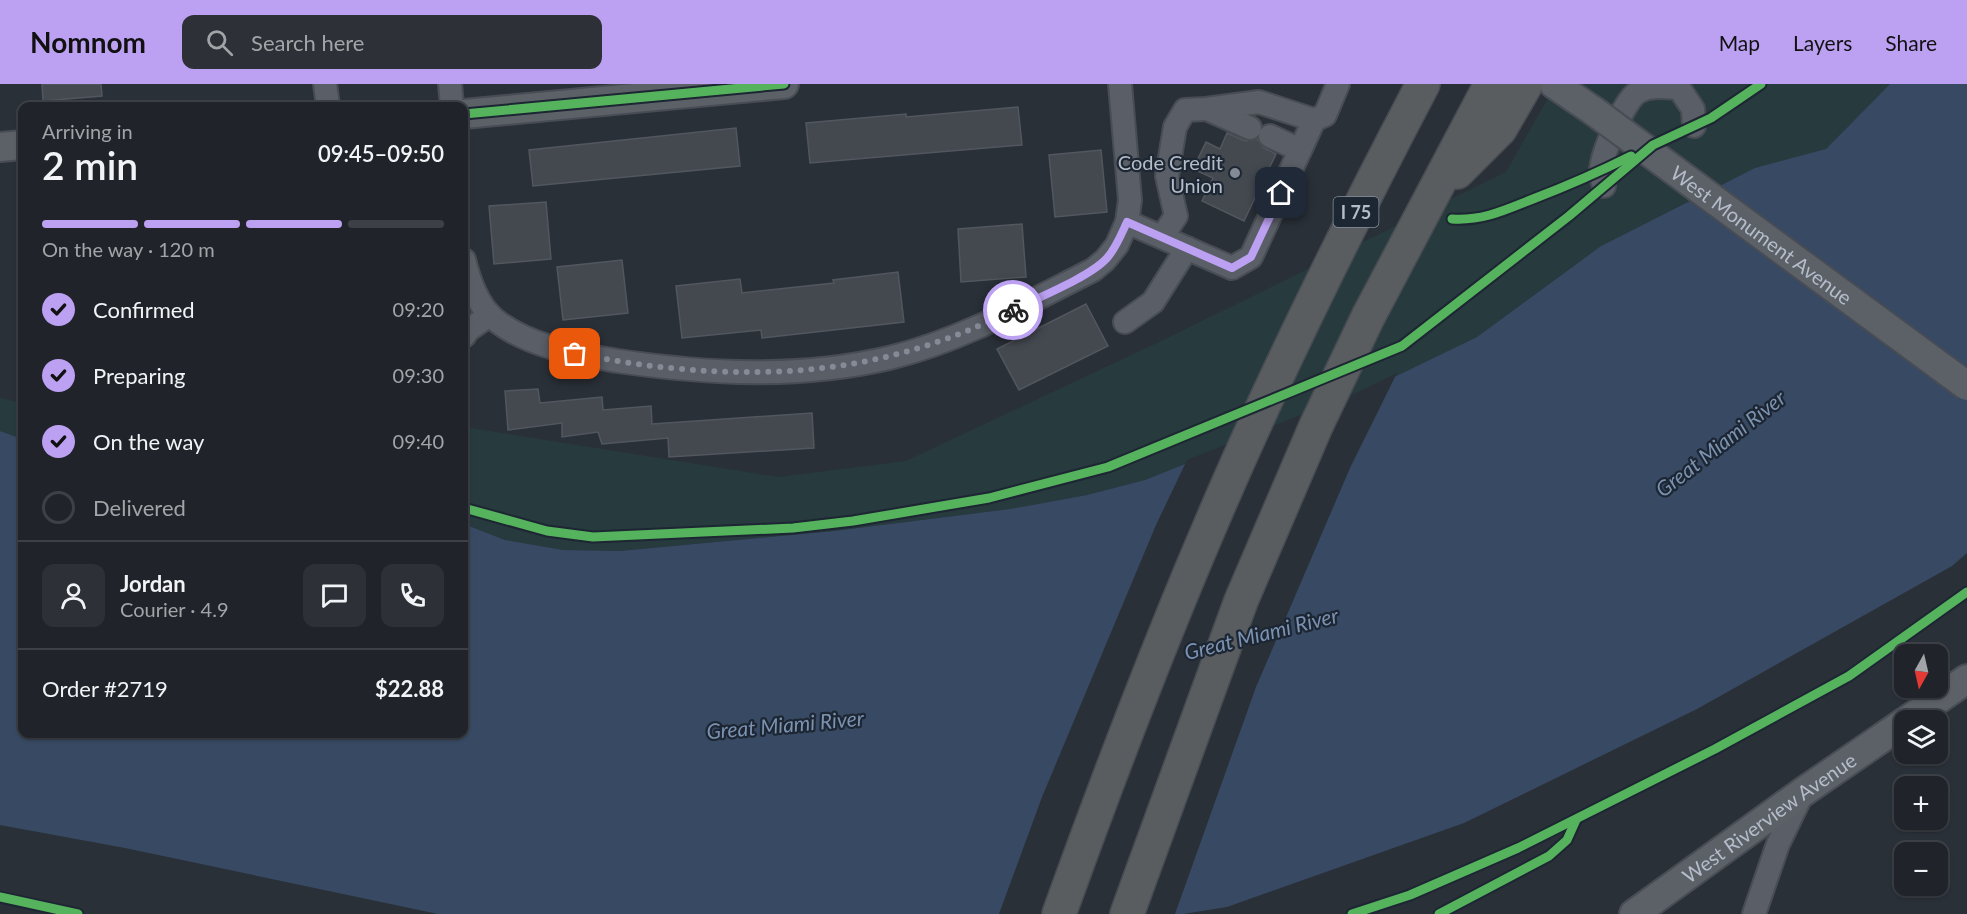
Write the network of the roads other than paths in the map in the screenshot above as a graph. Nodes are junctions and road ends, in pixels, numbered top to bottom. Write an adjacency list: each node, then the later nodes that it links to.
1 (324, 84): 11 (street)
2 (450, 84): 12 (street)
3 (598, 84): 13 (main road)
4 (784, 84): 13 (main road)
5 (1120, 84): 23 (street)
6 (1338, 84): 16 (street)
7 (1423, 84): 36 (highway, I 75)
8 (1491, 84): 22 (highway)
9 (1526, 84): 22 (highway)
10 (1554, 84): 30 (main road, West Monument Avenue, bridge)
11 (327, 102)
12 (452, 102)
13 (550, 106): 15 (main road)
14 (1206, 109): 16 (street); 20 (street); 24 (street)
15 (468, 114)
16 (1314, 120): 20 (street)
17 (1694, 126): 21 (street)
18 (18, 145): 19 (main road)
19 (0, 147)
20 (1300, 150): 25 (street)
21 (1604, 186)
22 (1431, 199): 37 (highway)
23 (1127, 222): 24 (street); 27 (street)
24 (1162, 237): 25 (street)
25 (1187, 248): 28 (street)
26 (468, 275): 27 (street)
27 (492, 317): 29 (street)
28 (1125, 322)
29 (468, 330)
30 (1967, 386)
31 (1967, 679): 32 (main road, West Riverview Avenue)
32 (1922, 710)
33 (1894, 729): 34 (main road, West Riverview Avenue)
34 (1803, 792): 35 (main road, West Riverview Avenue); 38 (street)
35 (1641, 912)
36 (1059, 914)
37 (1126, 914)
38 (1754, 914)

